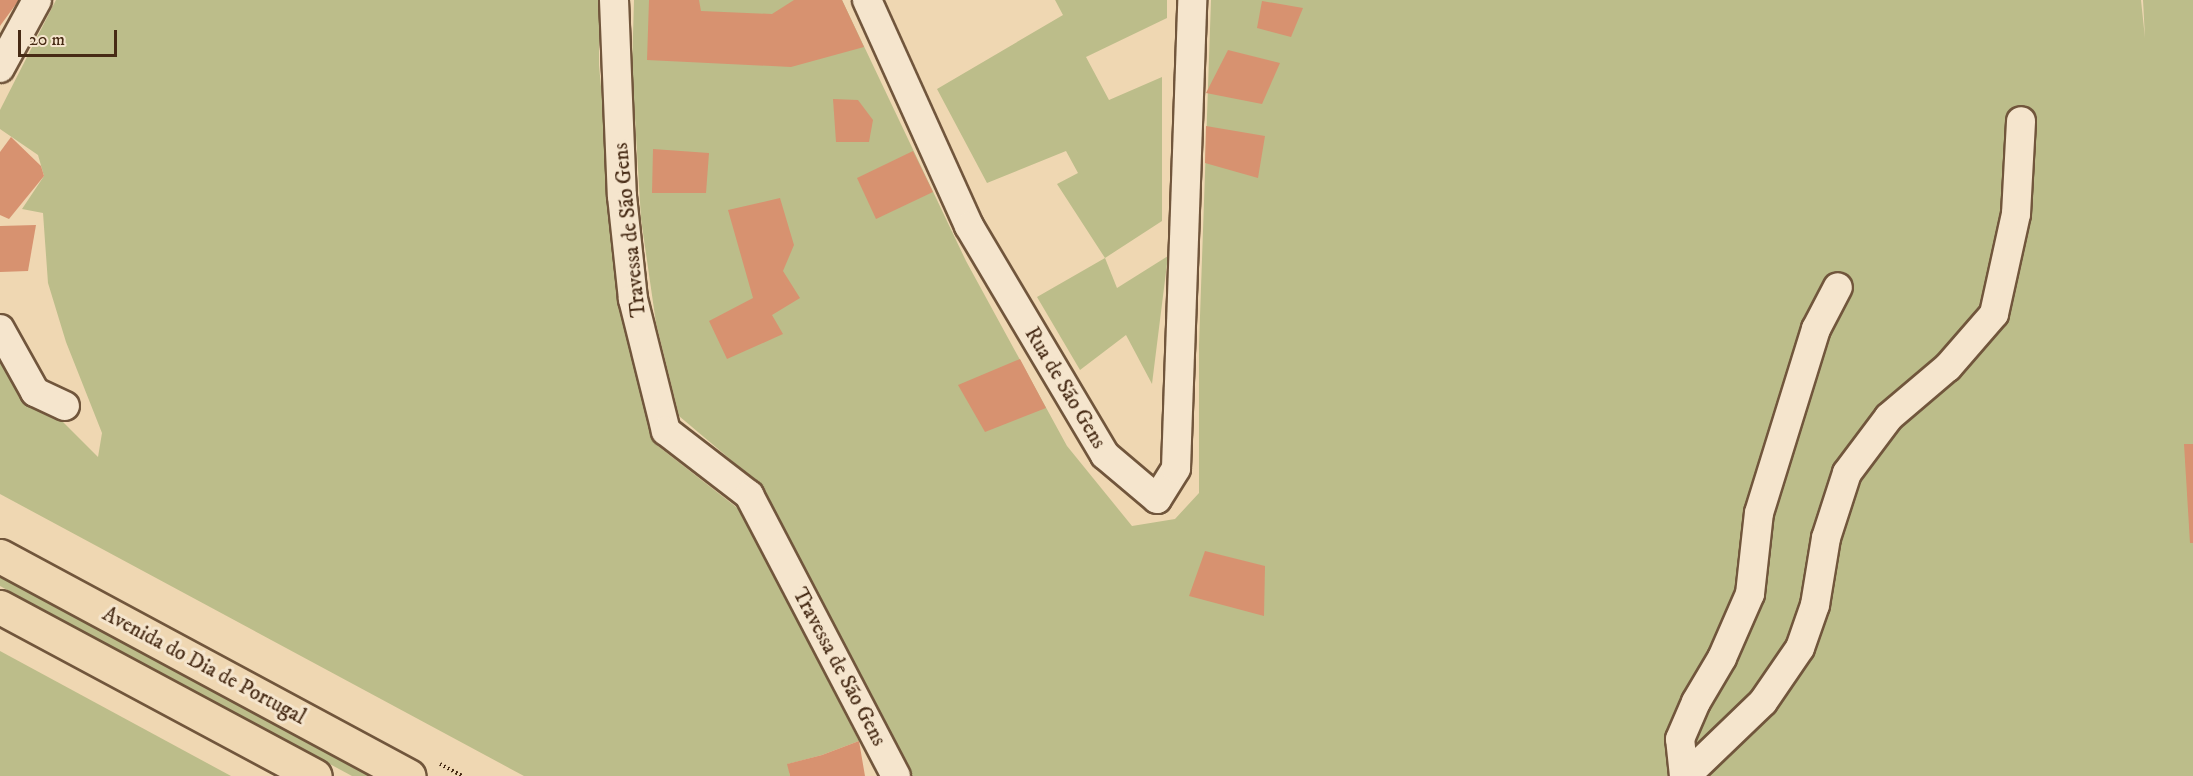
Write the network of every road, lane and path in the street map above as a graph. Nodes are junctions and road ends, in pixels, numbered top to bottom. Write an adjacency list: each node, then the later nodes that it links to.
1 (37, 0): 5 (street)
2 (614, 0): 14 (street, Travessa de São Gens)
3 (867, 0): 4 (street, Rua de São Gens)
4 (1192, 0)
5 (0, 68)
6 (2021, 121): 15 (street)
7 (1838, 286): 15 (street)
8 (0, 329): 9 (street)
9 (65, 406)
10 (0, 556): 13 (main road, Avenida do Dia de Portugal)
11 (0, 607): 12 (main road, Avenida do Dia de Portugal)
12 (315, 776)
13 (409, 776)
14 (896, 776)
15 (1685, 776)

